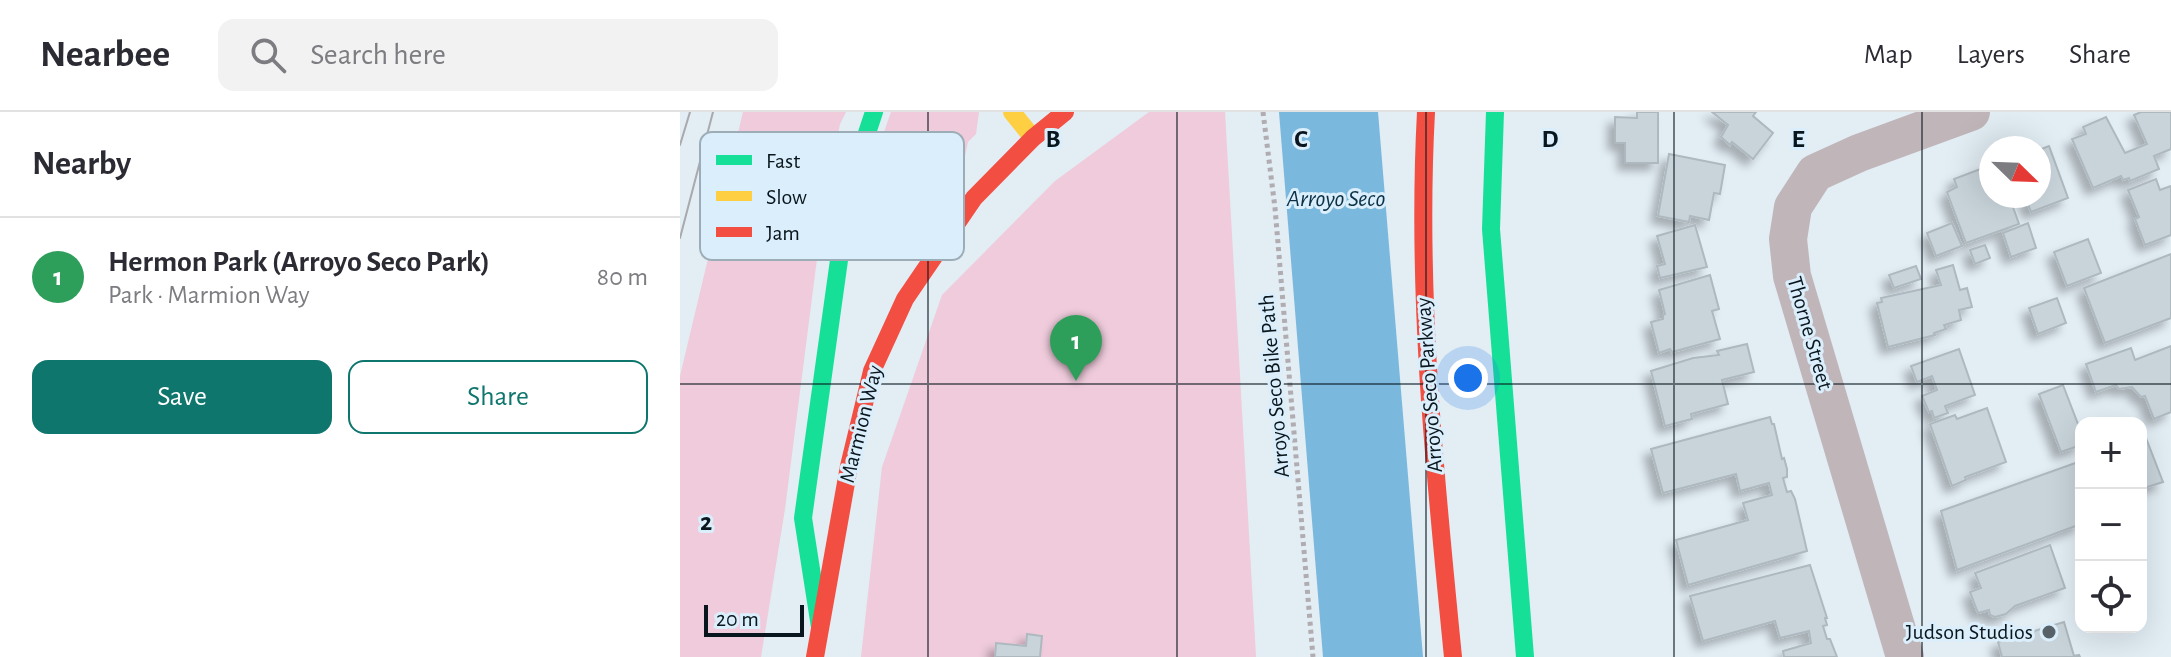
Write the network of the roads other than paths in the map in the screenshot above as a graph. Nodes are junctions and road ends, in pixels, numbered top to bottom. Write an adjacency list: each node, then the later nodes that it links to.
1 (874, 112): 7 (main road)
2 (1012, 112): 8 (main road)
3 (1065, 112): 8 (main road, Marmion Way)
4 (1426, 112): 14 (main road, Arroyo Seco Parkway)
5 (1495, 112): 15 (main road)
6 (1971, 112): 16 (street, Thorne Street)
7 (867, 132)
8 (1033, 138): 9 (main road, Marmion Way)
9 (964, 212)
10 (839, 260): 12 (main road)
11 (929, 260): 12 (main road, Marmion Way)
12 (820, 627): 13 (main road, Marmion Way)
13 (815, 657)
14 (1453, 657)
15 (1525, 657)
16 (1905, 657)

